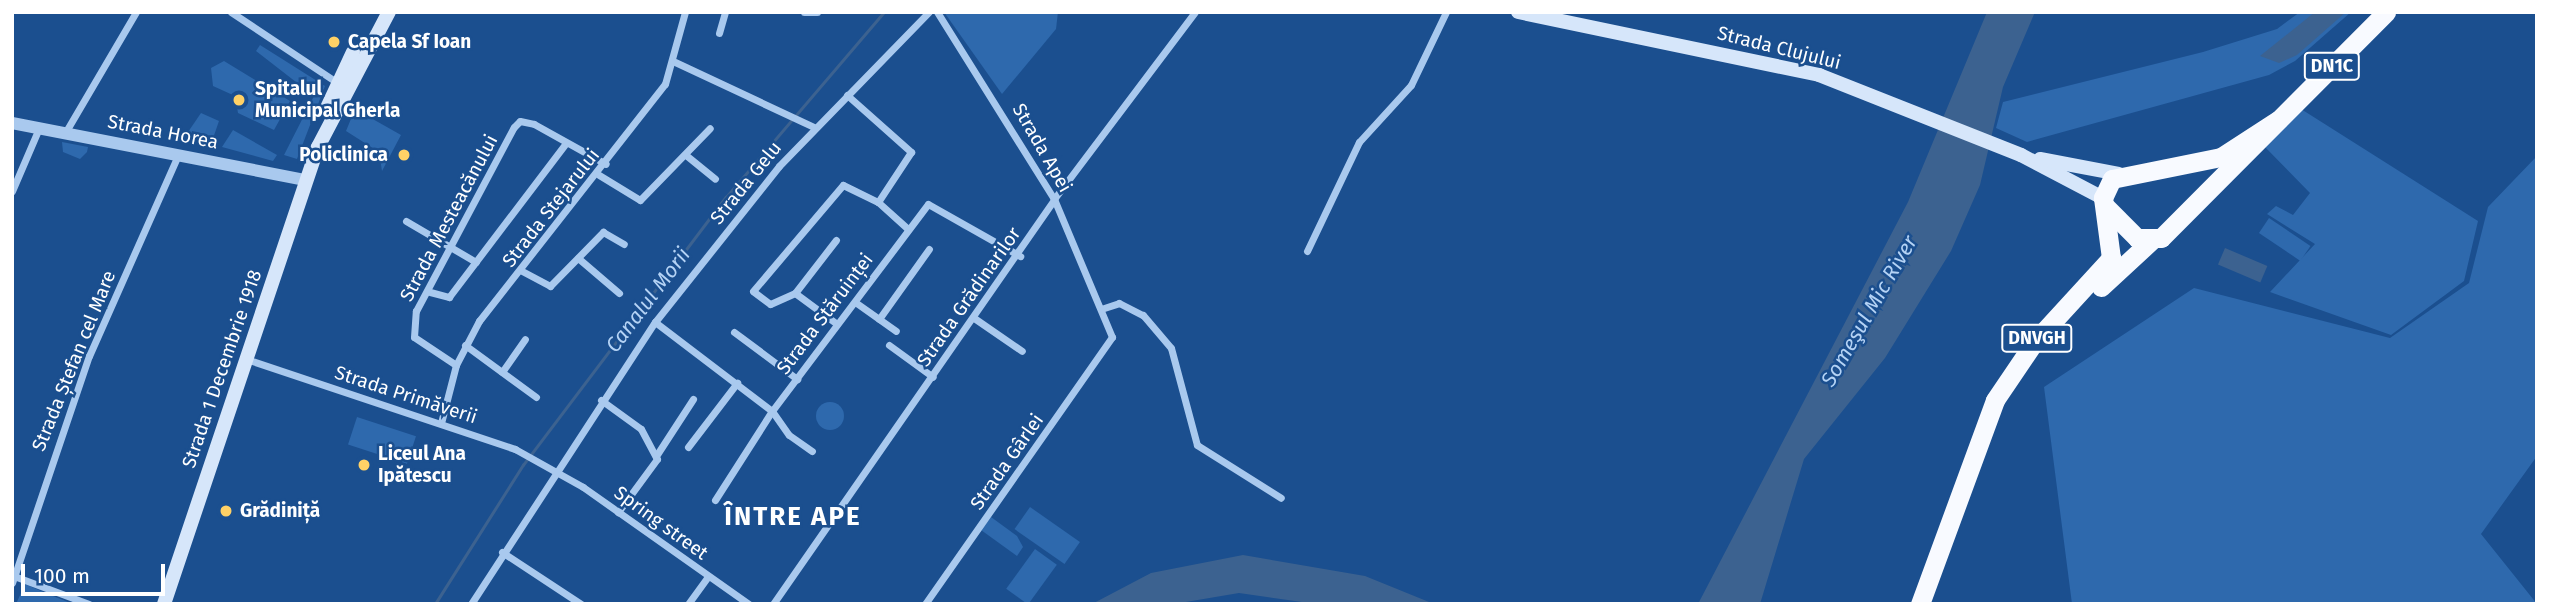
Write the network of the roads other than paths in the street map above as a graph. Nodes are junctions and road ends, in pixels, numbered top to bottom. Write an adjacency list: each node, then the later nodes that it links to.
1 (136, 12): 24 (street)
2 (378, 12): 17 (main road, Strada 1 Decembrie 1918)
3 (389, 12): 17 (main road, Strada 1 Decembrie 1918)
4 (685, 12): 16 (street, Strada Stejarului)
5 (725, 12): 15 (street)
6 (804, 12): 7 (street)
7 (817, 12)
8 (929, 12): 18 (street, Strada Gelu)
9 (937, 12): 37 (street, Strada Apei)
10 (1195, 12): 37 (street, Strada Grădinarilor)
11 (1446, 12): 47 (street)
12 (1518, 12): 27 (main road, Strada Clujului)
13 (2386, 12): 19 (highway, DN1C)
14 (235, 13): 17 (street)
15 (719, 33)
16 (675, 62): 21 (street); 30 (street, Strada Stejarului)
17 (341, 85): 34 (main road, Strada 1 Decembrie 1918)
18 (847, 95): 21 (street, Strada Gelu); 38 (street)
19 (2278, 120): 29 (highway, DN1C); 36 (highway, DN1C)
20 (12, 123): 22 (street, Strada Horea)
21 (814, 127): 59 (street, Strada Gelu)
22 (39, 128): 24 (street, Strada Horea); 35 (street)
23 (710, 128): 28 (street)
24 (65, 133): 26 (street, Strada Horea)
25 (566, 143): 30 (street, Strada Mesteacănului); 44 (street, Strada Mesteacănului); 50 (street)
26 (178, 155): 34 (street, Strada Horea); 89 (street, Strada Ștefan cel Mare)
27 (2021, 155): 31 (main road, Strada Clujului); 39 (main road, Strada Clujului)
28 (687, 156): 32 (street); 33 (street)
29 (2202, 163): 31 (highway); 36 (highway)
30 (607, 164): 32 (street, Strada Stejarului)
31 (2119, 174): 39 (highway)
32 (599, 175): 51 (street, Strada Stejarului)
33 (715, 179)
34 (306, 180): 68 (main road, Strada 1 Decembrie 1918)
35 (12, 191)
36 (2211, 192): 42 (highway)
37 (1054, 199): 48 (street, Strada Grădinarilor); 56 (street, Strada Apei)
38 (878, 202): 41 (street); 54 (street)
39 (2105, 202): 42 (highway); 83 (highway, DNVGH)
40 (406, 221): 44 (street)
41 (907, 228): 48 (street, Strada Stăruinței); 55 (street, Strada Stăruinței)
42 (2153, 239): 83 (highway, DNVGH)
43 (836, 240): 54 (street)
44 (449, 244): 50 (street); 52 (street, Strada Mesteacănului)
45 (624, 244): 49 (street)
46 (929, 248): 58 (street)
47 (1307, 251)
48 (1020, 256): 57 (street, Strada Grădinarilor)
49 (578, 258): 51 (street); 53 (street)
50 (476, 262): 52 (street)
51 (522, 271): 65 (street, Strada Stejarului)
52 (430, 292): 69 (street, Strada Mesteacănului)
53 (619, 293)
54 (795, 293): 60 (street)
55 (855, 302): 58 (street); 60 (street, Strada Stăruinței)
56 (1101, 309): 63 (street, Strada Apei); 84 (street)
57 (974, 318): 67 (street); 71 (street, Strada Grădinarilor)
58 (879, 319): 61 (street)
59 (655, 322): 73 (street); 76 (street, Strada Gelu)
60 (837, 324): 72 (street, Strada Stăruinței)
61 (896, 331)
62 (734, 332): 72 (street)
63 (1112, 337): 97 (street, Strada Gârlei)
64 (524, 339): 70 (street)
65 (465, 345): 69 (street, Strada Stejarului); 70 (street)
66 (889, 345): 71 (street)
67 (1022, 351)
68 (246, 359): 78 (street, Strada Primăverii); 91 (main road, Strada 1 Decembrie 1918)
69 (456, 365): 78 (street, Strada Stejarului)
70 (502, 372): 74 (street)
71 (933, 377): 96 (street, Strada Grădinarilor)
72 (797, 379): 77 (street, Strada Stăruinței)
73 (737, 383): 77 (street); 79 (street)
74 (536, 397)
75 (694, 399): 81 (street)
76 (601, 400): 81 (street); 82 (street, Strada Gelu)
77 (772, 411): 80 (street); 85 (street, Strada Stăruinței)
78 (441, 423): 82 (street, Strada Primăverii)
79 (688, 447)
80 (812, 452)
81 (656, 456): 86 (street)
82 (554, 469): 86 (street, Spring street); 87 (street, Strada Gelu)
83 (1967, 482): 98 (highway, DNVGH)
84 (1280, 498)
85 (715, 500)
86 (618, 512): 88 (street, Spring street)
87 (502, 552): 92 (street, Strada Gelu); 93 (street)
88 (708, 576): 94 (street); 95 (street, Spring street)
89 (13, 580): 90 (street)
90 (89, 604)
91 (164, 604)
92 (471, 604)
93 (581, 604)
94 (688, 604)
95 (750, 604)
96 (773, 604)
97 (925, 604)
98 (1920, 604)

